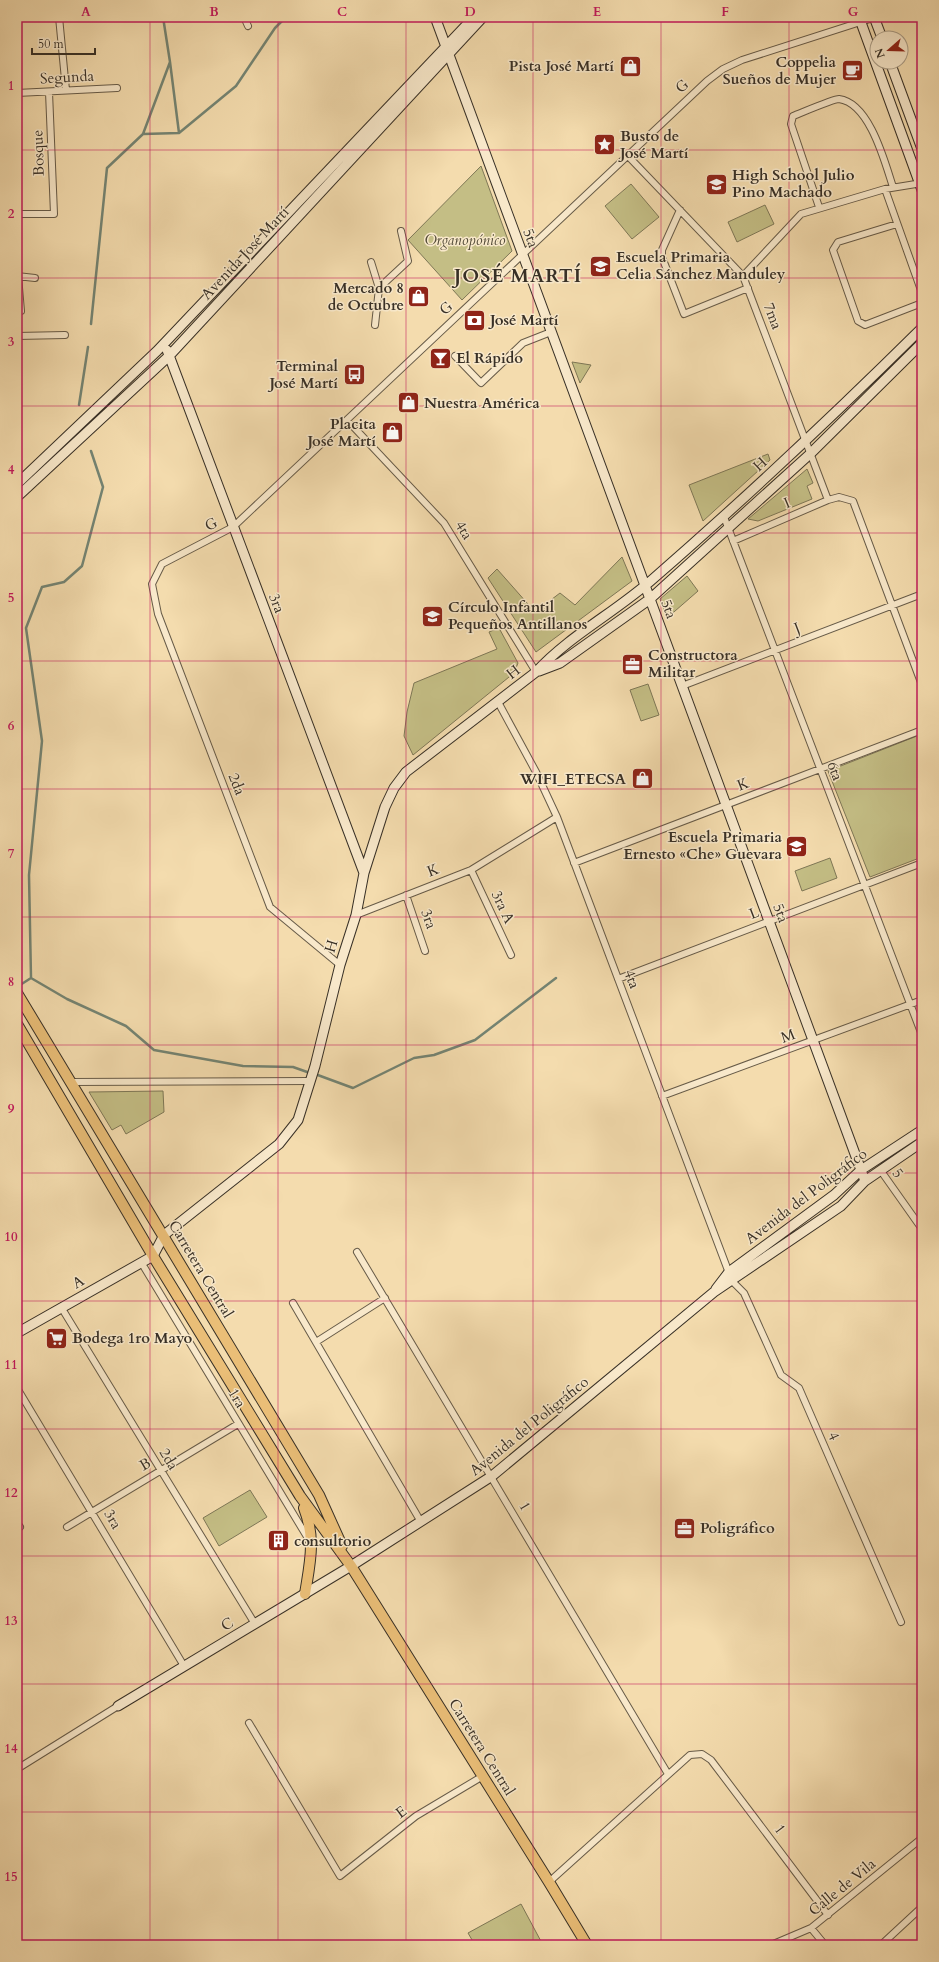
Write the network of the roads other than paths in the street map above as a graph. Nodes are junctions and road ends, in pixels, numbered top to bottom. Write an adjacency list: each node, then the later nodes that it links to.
1 (59, 17): 13 (street)
2 (244, 17): 8 (street)
3 (434, 17): 10 (street)
4 (474, 17): 10 (street, Avenida José Martí)
5 (483, 17): 10 (street, Avenida José Martí)
6 (875, 17): 7 (street, G); 9 (street)
7 (860, 20): 17 (street, G); 18 (street)
8 (248, 26)
9 (879, 30)
10 (447, 50): 26 (street, 5ta); 42 (street, Avenida José Martí); 43 (street, Avenida José Martí)
11 (893, 70): 16 (street)
12 (117, 88): 13 (street, Segunda)
13 (66, 90): 14 (street, Segunda)
14 (49, 92): 15 (street, Segunda); 23 (street, Bosque)
15 (17, 93)
16 (922, 149)
17 (627, 155): 22 (street, 7ma); 26 (street, G)
18 (921, 185): 19 (street)
19 (893, 187): 20 (street); 21 (street)
20 (885, 189): 21 (street); 24 (street)
21 (819, 207): 29 (street)
22 (680, 210): 29 (street, 7ma); 32 (street)
23 (17, 214)
24 (897, 224): 33 (street); 34 (street)
25 (401, 230): 31 (street)
26 (522, 254): 38 (street, 5ta); 45 (street, G)
27 (371, 262): 31 (street)
28 (18, 276): 30 (street); 35 (street)
29 (743, 276): 32 (street, 7ma)
30 (35, 278)
31 (379, 288): 36 (street)
32 (748, 288): 46 (street, 7ma)
33 (922, 293)
34 (922, 303)
35 (21, 311)
36 (374, 325)
37 (922, 328): 46 (street, H)
38 (551, 332): 44 (street); 56 (street, 5ta)
39 (66, 335): 40 (street)
40 (17, 336)
41 (922, 343): 47 (street, H)
42 (164, 344): 43 (street, 3ra); 48 (street, Avenida José Martí)
43 (169, 356): 49 (street, Avenida José Martí); 52 (street, 3ra)
44 (455, 356)
45 (346, 420): 52 (street, G); 61 (street, 4ta)
46 (806, 441): 47 (street, 7ma); 51 (street, H)
47 (810, 454): 50 (street, 7ma); 53 (street, H)
48 (17, 484)
49 (17, 497)
50 (828, 500): 54 (street, I); 59 (street, I)
51 (724, 517): 53 (street, 6ta); 56 (street, H)
52 (233, 527): 55 (street, G); 72 (street, 3ra)
53 (728, 529): 54 (street, 6ta); 58 (street, H)
54 (733, 541): 60 (street, 6ta)
55 (152, 584): 79 (street, 2da)
56 (645, 586): 58 (street, 5ta); 61 (street, H)
57 (922, 594): 59 (street, J)
58 (650, 599): 61 (street, H); 63 (street, 5ta)
59 (892, 606): 60 (street, J); 62 (street)
60 (775, 651): 63 (street, J); 66 (street, 6ta)
61 (536, 672): 64 (street, H)
62 (922, 685)
63 (682, 686): 67 (street, 5ta)
64 (498, 702): 68 (street, 4ta); 72 (street, H)
65 (922, 730): 66 (street, K)
66 (820, 769): 67 (street, K); 73 (street, 6ta)
67 (726, 805): 69 (street, K); 76 (street, 5ta)
68 (557, 817): 69 (street, 4ta); 71 (street, K)
69 (574, 863): 80 (street, 4ta)
70 (922, 863): 73 (street, L)
71 (471, 870): 74 (street, K); 78 (street, 3ra A)
72 (364, 873): 75 (street, H)
73 (864, 885): 76 (street, L); 83 (street, 6ta)
74 (406, 895): 75 (street, K); 77 (street, 3ra)
75 (356, 915): 79 (street, H)
76 (769, 921): 80 (street, L); 86 (street, 5ta)
77 (425, 951)
78 (510, 955)
79 (340, 965): 87 (street, H)
80 (618, 979): 89 (street, 4ta)
81 (19, 997): 88 (main road, Carretera Central)
82 (922, 1000): 83 (street, M)
83 (910, 1004): 85 (street, 6ta); 86 (street, M)
84 (17, 1024): 98 (main road, Carretera Central)
85 (922, 1035)
86 (813, 1040): 89 (street, M); 92 (street, 5ta)
87 (310, 1081): 88 (street); 96 (street, H)
88 (70, 1082): 96 (main road, Carretera Central)
89 (662, 1096): 100 (street, 4ta)
90 (922, 1130): 92 (street, Avenida del Poligráfico)
91 (922, 1142): 93 (street, Avenida del Poligráfico)
92 (861, 1170): 94 (street, 5ta); 100 (street, Avenida del Poligráfico)
93 (881, 1171): 94 (street, Avenida del Poligráfico); 95 (street, 5)
94 (866, 1181): 101 (street, Avenida del Poligráfico)
95 (922, 1229)
96 (164, 1235): 98 (street); 117 (main road, Carretera Central)
97 (357, 1252): 103 (street, 1)
98 (153, 1256): 99 (street, A); 112 (main road, Carretera Central)
99 (141, 1262): 105 (street, A); 109 (street, 1ra)
100 (728, 1272): 101 (street, 4); 102 (street, Avenida del Poligráfico)
101 (732, 1281): 102 (street, Avenida del Poligráfico); 119 (street, 4)
102 (714, 1292): 111 (street, Avenida del Poligráfico)
103 (385, 1298): 107 (street); 111 (street, 1)
104 (293, 1303): 107 (street)
105 (61, 1307): 106 (street, A); 110 (street, 2da)
106 (17, 1333)
107 (316, 1342): 114 (street)
108 (17, 1388): 113 (street, 3ra)
109 (238, 1424): 110 (street, B); 116 (street, 1ra)
110 (160, 1470): 113 (street, B); 120 (street, 2da)
111 (492, 1476): 114 (street, Avenida del Poligráfico); 125 (street, 1)
112 (300, 1496): 116 (main road); 117 (main road, Carretera Central)
113 (92, 1511): 115 (street, B); 121 (street, 3ra)
114 (421, 1522): 117 (street, Avenida del Poligráfico)
115 (67, 1527)
116 (313, 1546): 118 (main road)
117 (351, 1566): 118 (street, C); 126 (main road, Carretera Central)
118 (305, 1594): 120 (street, C)
119 (901, 1622)
120 (255, 1624): 121 (street, C)
121 (184, 1666): 122 (street, C)
122 (118, 1706): 124 (street)
123 (249, 1723): 126 (street, E)
124 (17, 1769)
125 (668, 1774): 128 (street); 130 (street, 1)
126 (483, 1776): 128 (main road, Carretera Central)
127 (922, 1838): 130 (street, Calle de Vila)
128 (549, 1882): 132 (main road, Carretera Central)
129 (922, 1907): 135 (street)
130 (828, 1915): 131 (street, Calle de Vila)
131 (811, 1928): 133 (street, Calle de Vila); 134 (street)
132 (587, 1945)
133 (771, 1945)
134 (825, 1945)
135 (881, 1945)

